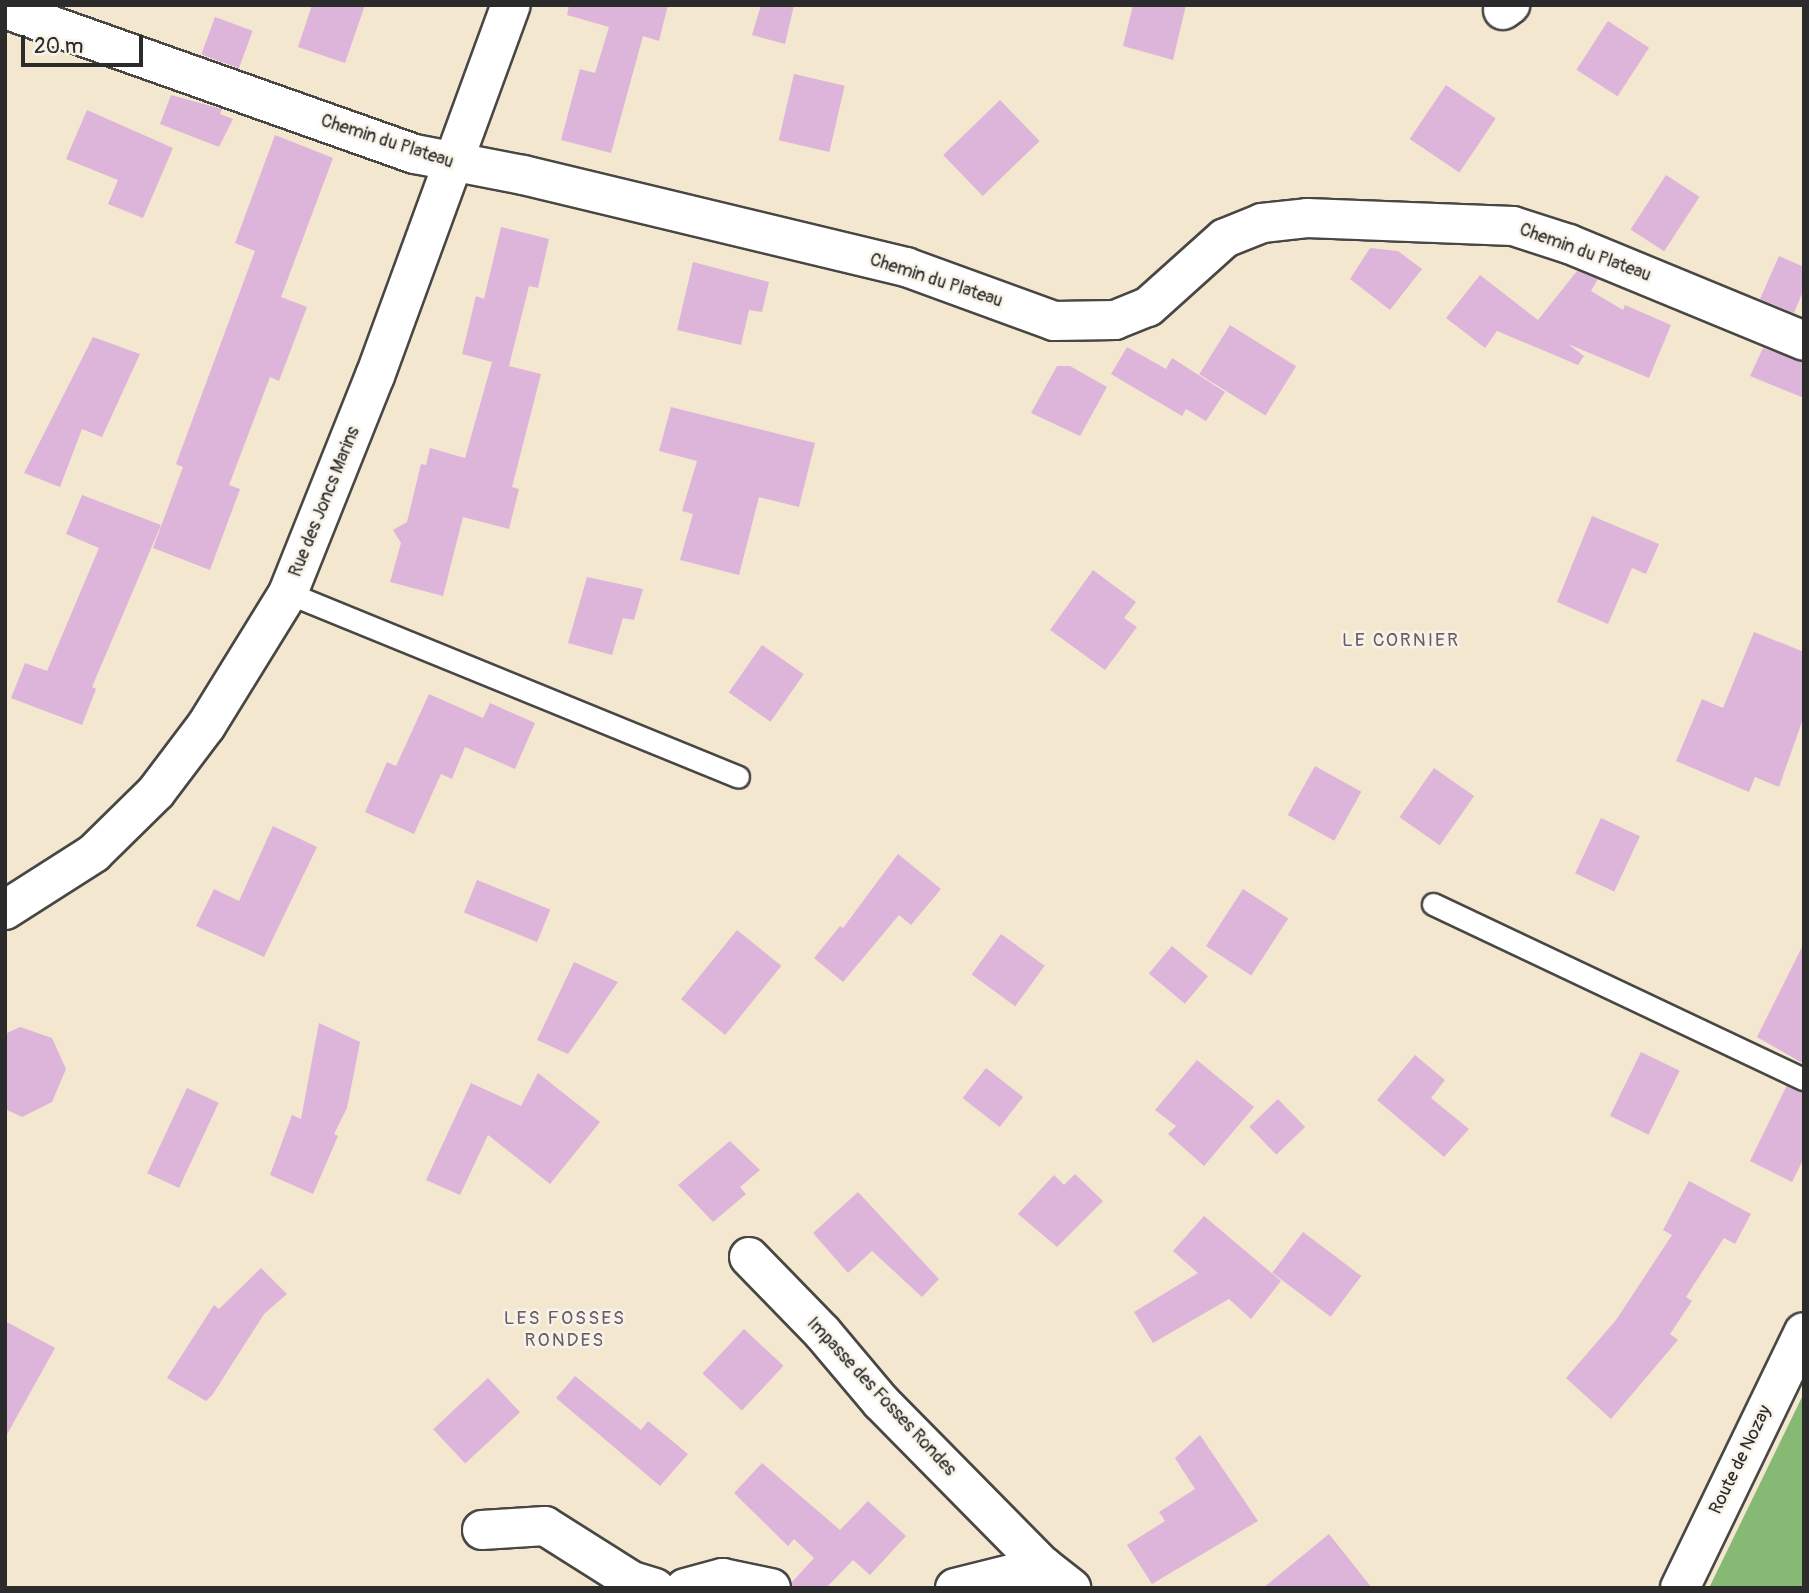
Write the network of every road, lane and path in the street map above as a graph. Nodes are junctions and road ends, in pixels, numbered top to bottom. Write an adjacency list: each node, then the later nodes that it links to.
1 (511, 5): 3 (street, Rue des Joncs Marins)
2 (5, 9): 3 (street, Chemin du Plateau)
3 (453, 164): 4 (street, Chemin du Plateau); 5 (street, Rue des Joncs Marins)
4 (1804, 341)
5 (288, 593): 6 (lane); 8 (street, Rue des Joncs Marins)
6 (738, 777)
7 (1433, 904): 9 (lane)
8 (5, 910)
9 (1804, 1079)
10 (750, 1257): 13 (street, Impasse des Fosses Rondes)
11 (1804, 1332): 18 (street, Route de Nozay)
12 (482, 1530): 14 (street)
13 (1057, 1577): 17 (street)
14 (655, 1588)
15 (685, 1588): 16 (street)
16 (771, 1588)
17 (955, 1588)
18 (1680, 1588)

